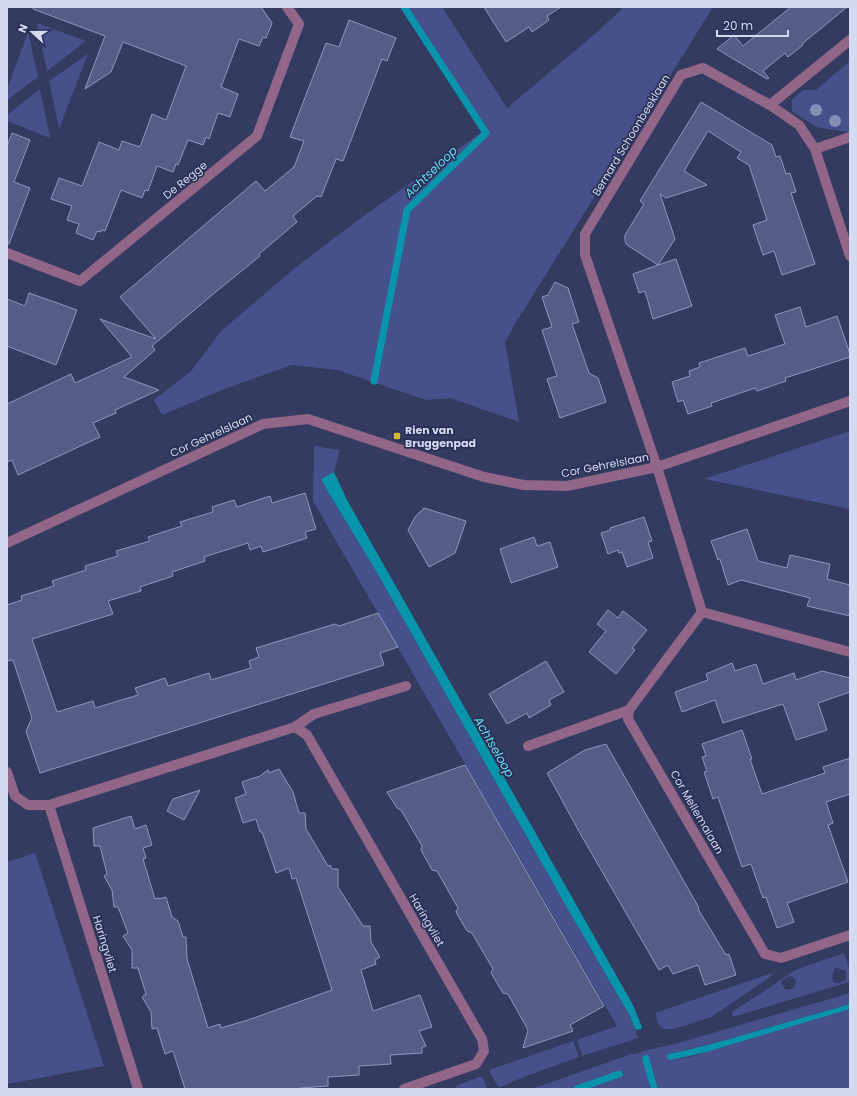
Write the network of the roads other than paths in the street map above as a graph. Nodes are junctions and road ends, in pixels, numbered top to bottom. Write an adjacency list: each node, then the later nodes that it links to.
1 (287, 7): 6 (street, De Regge)
2 (850, 40): 3 (street)
3 (770, 105): 5 (street, Bernard Schoonbeeklaan); 9 (street, Bernard Schoonbeeklaan)
4 (850, 137): 5 (street)
5 (815, 149): 7 (street, Bernard Schoonbeeklaan)
6 (7, 253)
7 (850, 256)
8 (850, 401): 9 (street, Cor Gehrelslaan)
9 (657, 467): 10 (street, Cor Gehrelslaan); 11 (street)
10 (7, 543)
11 (702, 612): 12 (street); 14 (street)
12 (850, 652)
13 (406, 686): 15 (street)
14 (629, 710): 16 (street); 19 (street, Cor Mellemalaan)
15 (295, 727): 18 (street); 21 (street, Haringvliet)
16 (528, 746)
17 (7, 772): 18 (street)
18 (49, 805): 20 (street, Haringvliet)
19 (850, 935)
20 (138, 1089)
21 (404, 1089)

